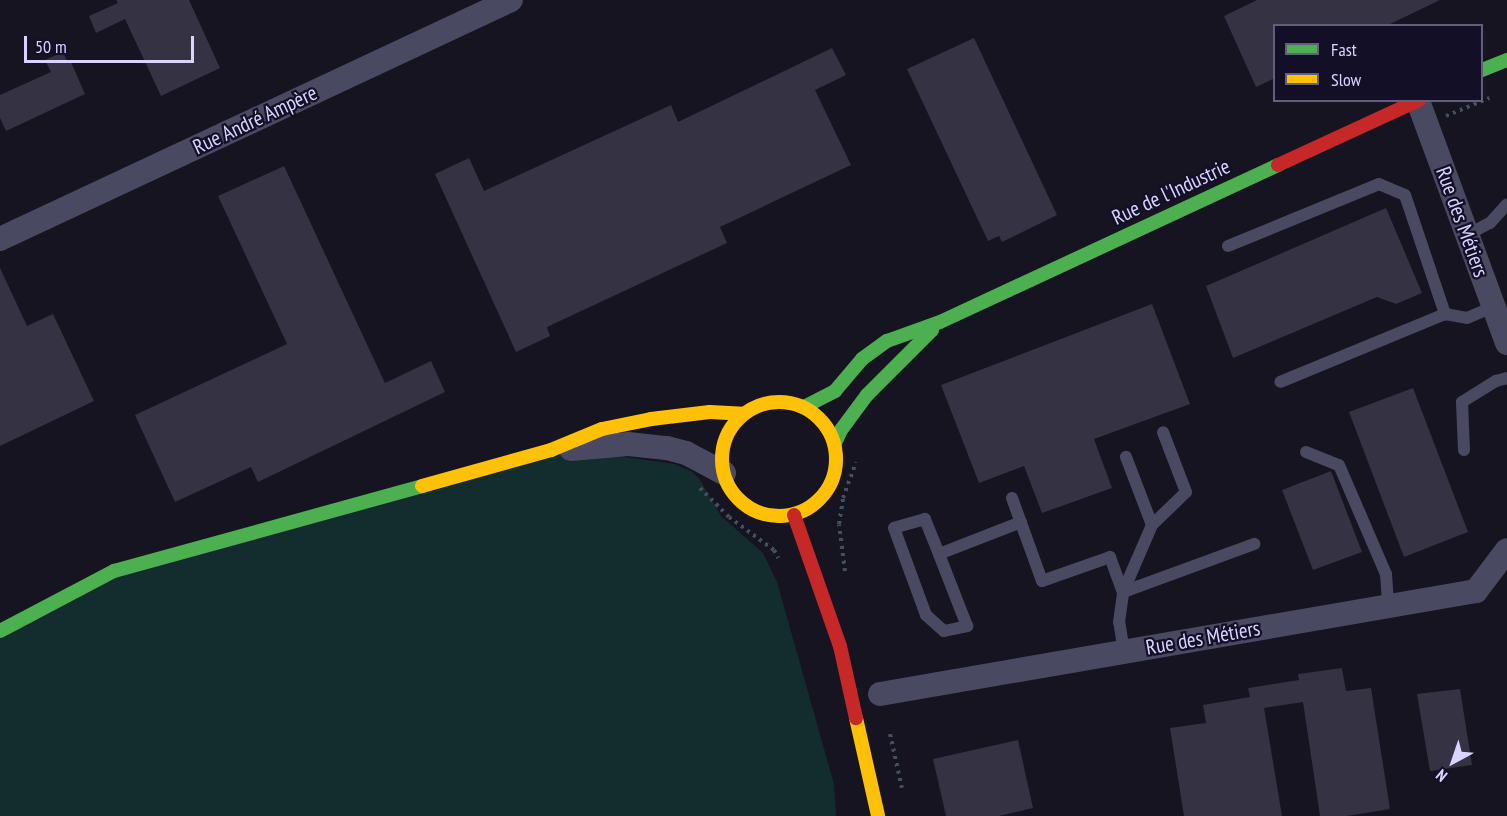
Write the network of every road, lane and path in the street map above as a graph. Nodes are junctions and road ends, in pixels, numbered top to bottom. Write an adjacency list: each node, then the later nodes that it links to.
1 (511, 0): 12 (street, Rue André Ampère)
2 (1507, 60): 3 (street)
3 (1483, 70)
4 (1497, 94): 5 (path)
5 (1483, 100)
6 (1416, 102): 16 (street, Rue de l'Industrie)
7 (1418, 102): 11 (street, Rue des Métiers)
8 (1479, 102): 9 (path)
9 (1437, 120)
10 (1507, 204): 11 (lane)
11 (1467, 235): 14 (street, Rue des Métiers)
12 (0, 239)
13 (1228, 246): 15 (lane)
14 (1499, 307): 15 (lane); 17 (street, Rue des Métiers)
15 (1445, 314): 19 (lane)
16 (940, 322): 20 (street, Rue de l'Industrie); 23 (street, Rue de l'Industrie)
17 (1507, 343)
18 (1507, 378): 25 (lane)
19 (1280, 382)
20 (804, 407): 21 (street); 23 (street)
21 (743, 414): 24 (street); 29 (street)
22 (1163, 432): 34 (lane)
23 (835, 443): 32 (street)
24 (551, 450): 29 (street); 42 (street)
25 (1464, 450)
26 (1306, 452): 41 (lane)
27 (1126, 457): 34 (lane)
28 (856, 459): 39 (path)
29 (724, 473): 32 (street)
30 (694, 481): 38 (path)
31 (1012, 498): 33 (lane)
32 (794, 515): 45 (street)
33 (1021, 522): 37 (lane); 40 (lane)
34 (1152, 525): 40 (lane)
35 (1254, 544): 40 (lane)
36 (1507, 550): 41 (street, Rue des Métiers)
37 (939, 554): 37 (lane)
38 (781, 566)
39 (849, 582)
40 (1123, 592): 43 (lane)
41 (1388, 606): 43 (street, Rue des Métiers)
42 (0, 631)
43 (1124, 652): 44 (street, Rue des Métiers)
44 (880, 694)
45 (878, 816)

